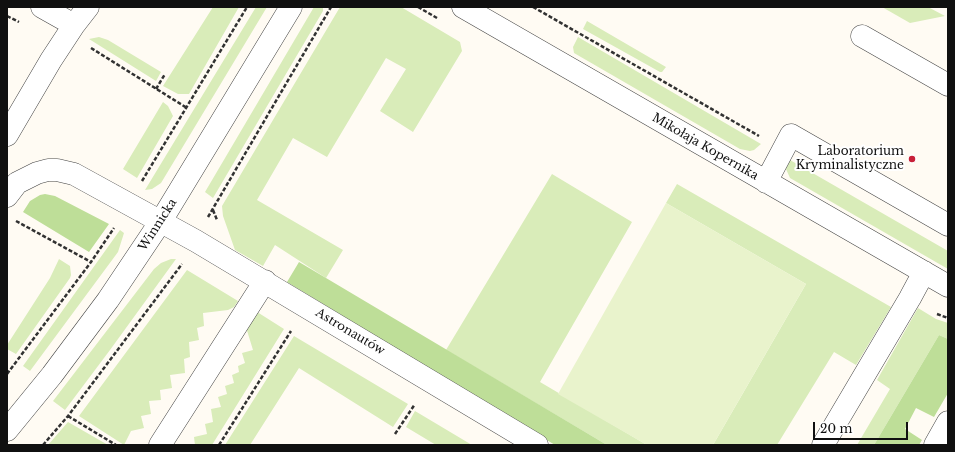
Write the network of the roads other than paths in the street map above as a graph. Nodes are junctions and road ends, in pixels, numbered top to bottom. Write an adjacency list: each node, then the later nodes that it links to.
1 (42, 7): 5 (street)
2 (88, 7): 5 (street)
3 (291, 7): 11 (street, Winnicka)
4 (463, 7): 9 (street, Mikołaja Kopernika)
5 (71, 29): 8 (street)
6 (862, 36): 7 (street)
7 (948, 85)
8 (7, 135)
9 (766, 182): 12 (street); 13 (street, Mikołaja Kopernika)
10 (7, 196): 11 (street, Astronautów)
11 (161, 221): 14 (street, Astronautów); 17 (street, Winnicka)
12 (948, 225)
13 (924, 272): 15 (street, Mikołaja Kopernika); 20 (street)
14 (265, 281): 18 (street); 19 (street, Astronautów)
15 (948, 286)
16 (948, 422): 21 (street)
17 (7, 430)
18 (160, 445)
19 (537, 445)
20 (822, 445)
21 (935, 445)

